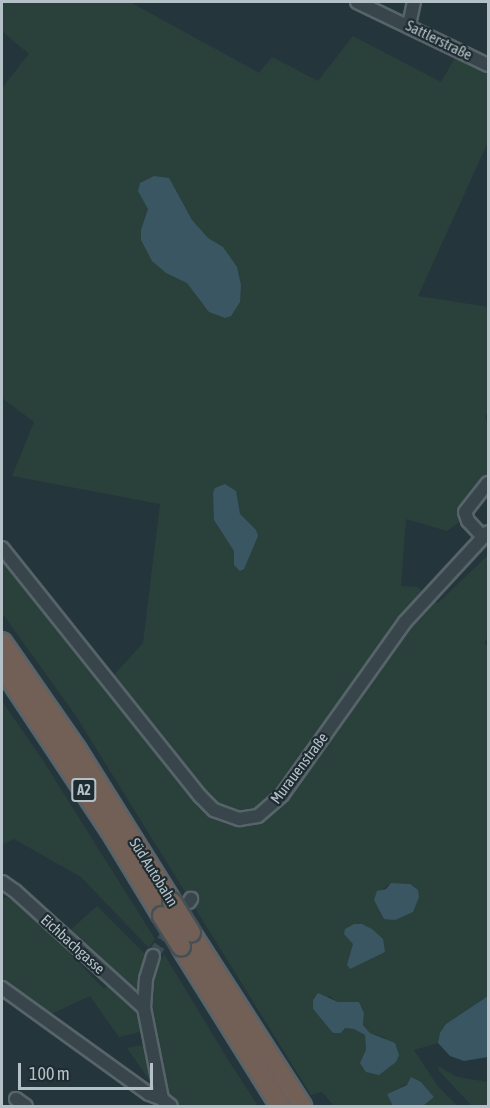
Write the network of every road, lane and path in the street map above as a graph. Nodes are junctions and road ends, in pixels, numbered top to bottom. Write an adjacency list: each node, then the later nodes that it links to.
1 (357, 2): 3 (street, Sattlerstraße)
2 (414, 2): 3 (street)
3 (409, 25): 4 (street, Sattlerstraße)
4 (489, 65)
5 (489, 483): 6 (street)
6 (486, 535): 7 (street, Murauenstraße)
7 (2, 548)
8 (2, 642): 11 (highway, Süd Autobahn / A2)
9 (2, 667): 11 (highway, Süd Autobahn / A2)
10 (2, 882): 15 (street, Eichbachgasse)
11 (179, 905): 12 (highway, Süd Autobahn / A2, bridge)
12 (187, 940): 17 (highway, Süd Autobahn / A2); 18 (highway, Süd Autobahn / A2)
13 (153, 956): 15 (street)
14 (2, 988): 16 (street)
15 (144, 1008): 16 (street)
16 (167, 1104)
17 (280, 1107)
18 (302, 1107)

